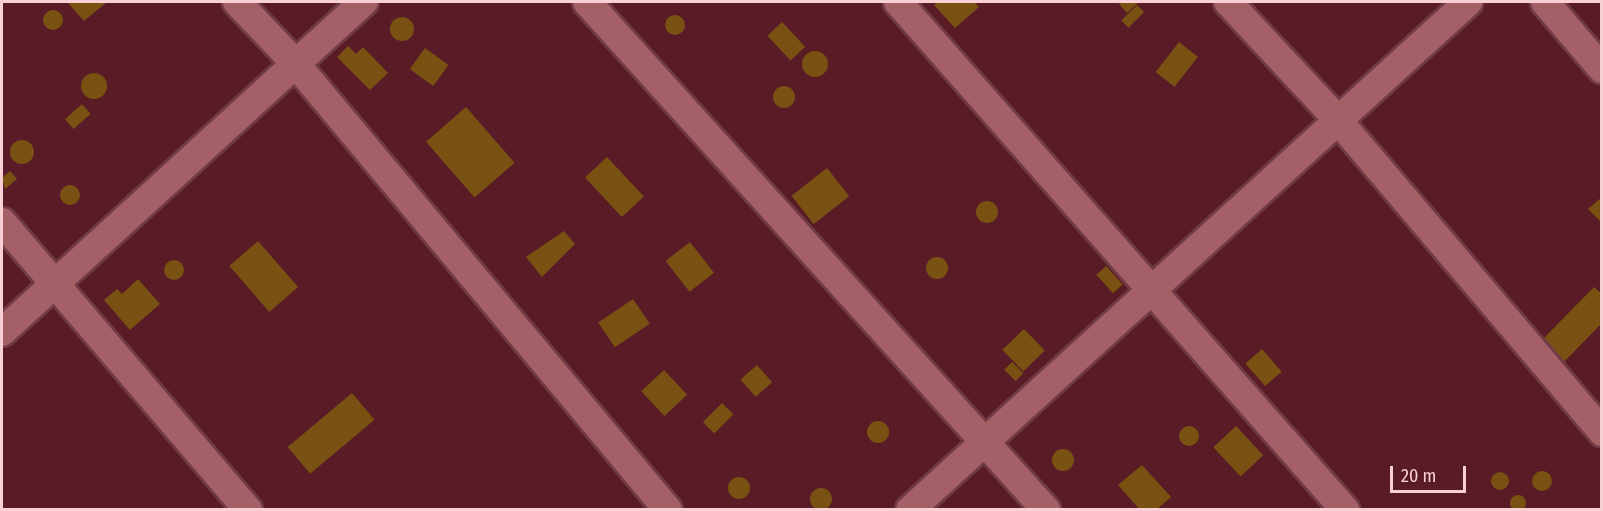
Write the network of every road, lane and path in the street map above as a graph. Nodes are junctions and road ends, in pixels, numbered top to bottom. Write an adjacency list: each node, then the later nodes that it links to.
1 (237, 2): 8 (street)
2 (364, 2): 8 (street)
3 (587, 2): 16 (street)
4 (898, 2): 13 (street)
5 (1228, 2): 10 (street)
6 (1468, 2): 10 (street)
7 (1545, 2): 9 (street)
8 (295, 63): 12 (street); 18 (street)
9 (1602, 69)
10 (1336, 118): 13 (street); 15 (street)
11 (2, 222): 12 (street)
12 (55, 282): 14 (street); 17 (street)
13 (1147, 290): 16 (street); 21 (street)
14 (2, 332)
15 (1602, 432)
16 (986, 444): 19 (street); 20 (street)
17 (248, 510)
18 (668, 510)
19 (910, 510)
20 (1046, 510)
21 (1345, 510)

